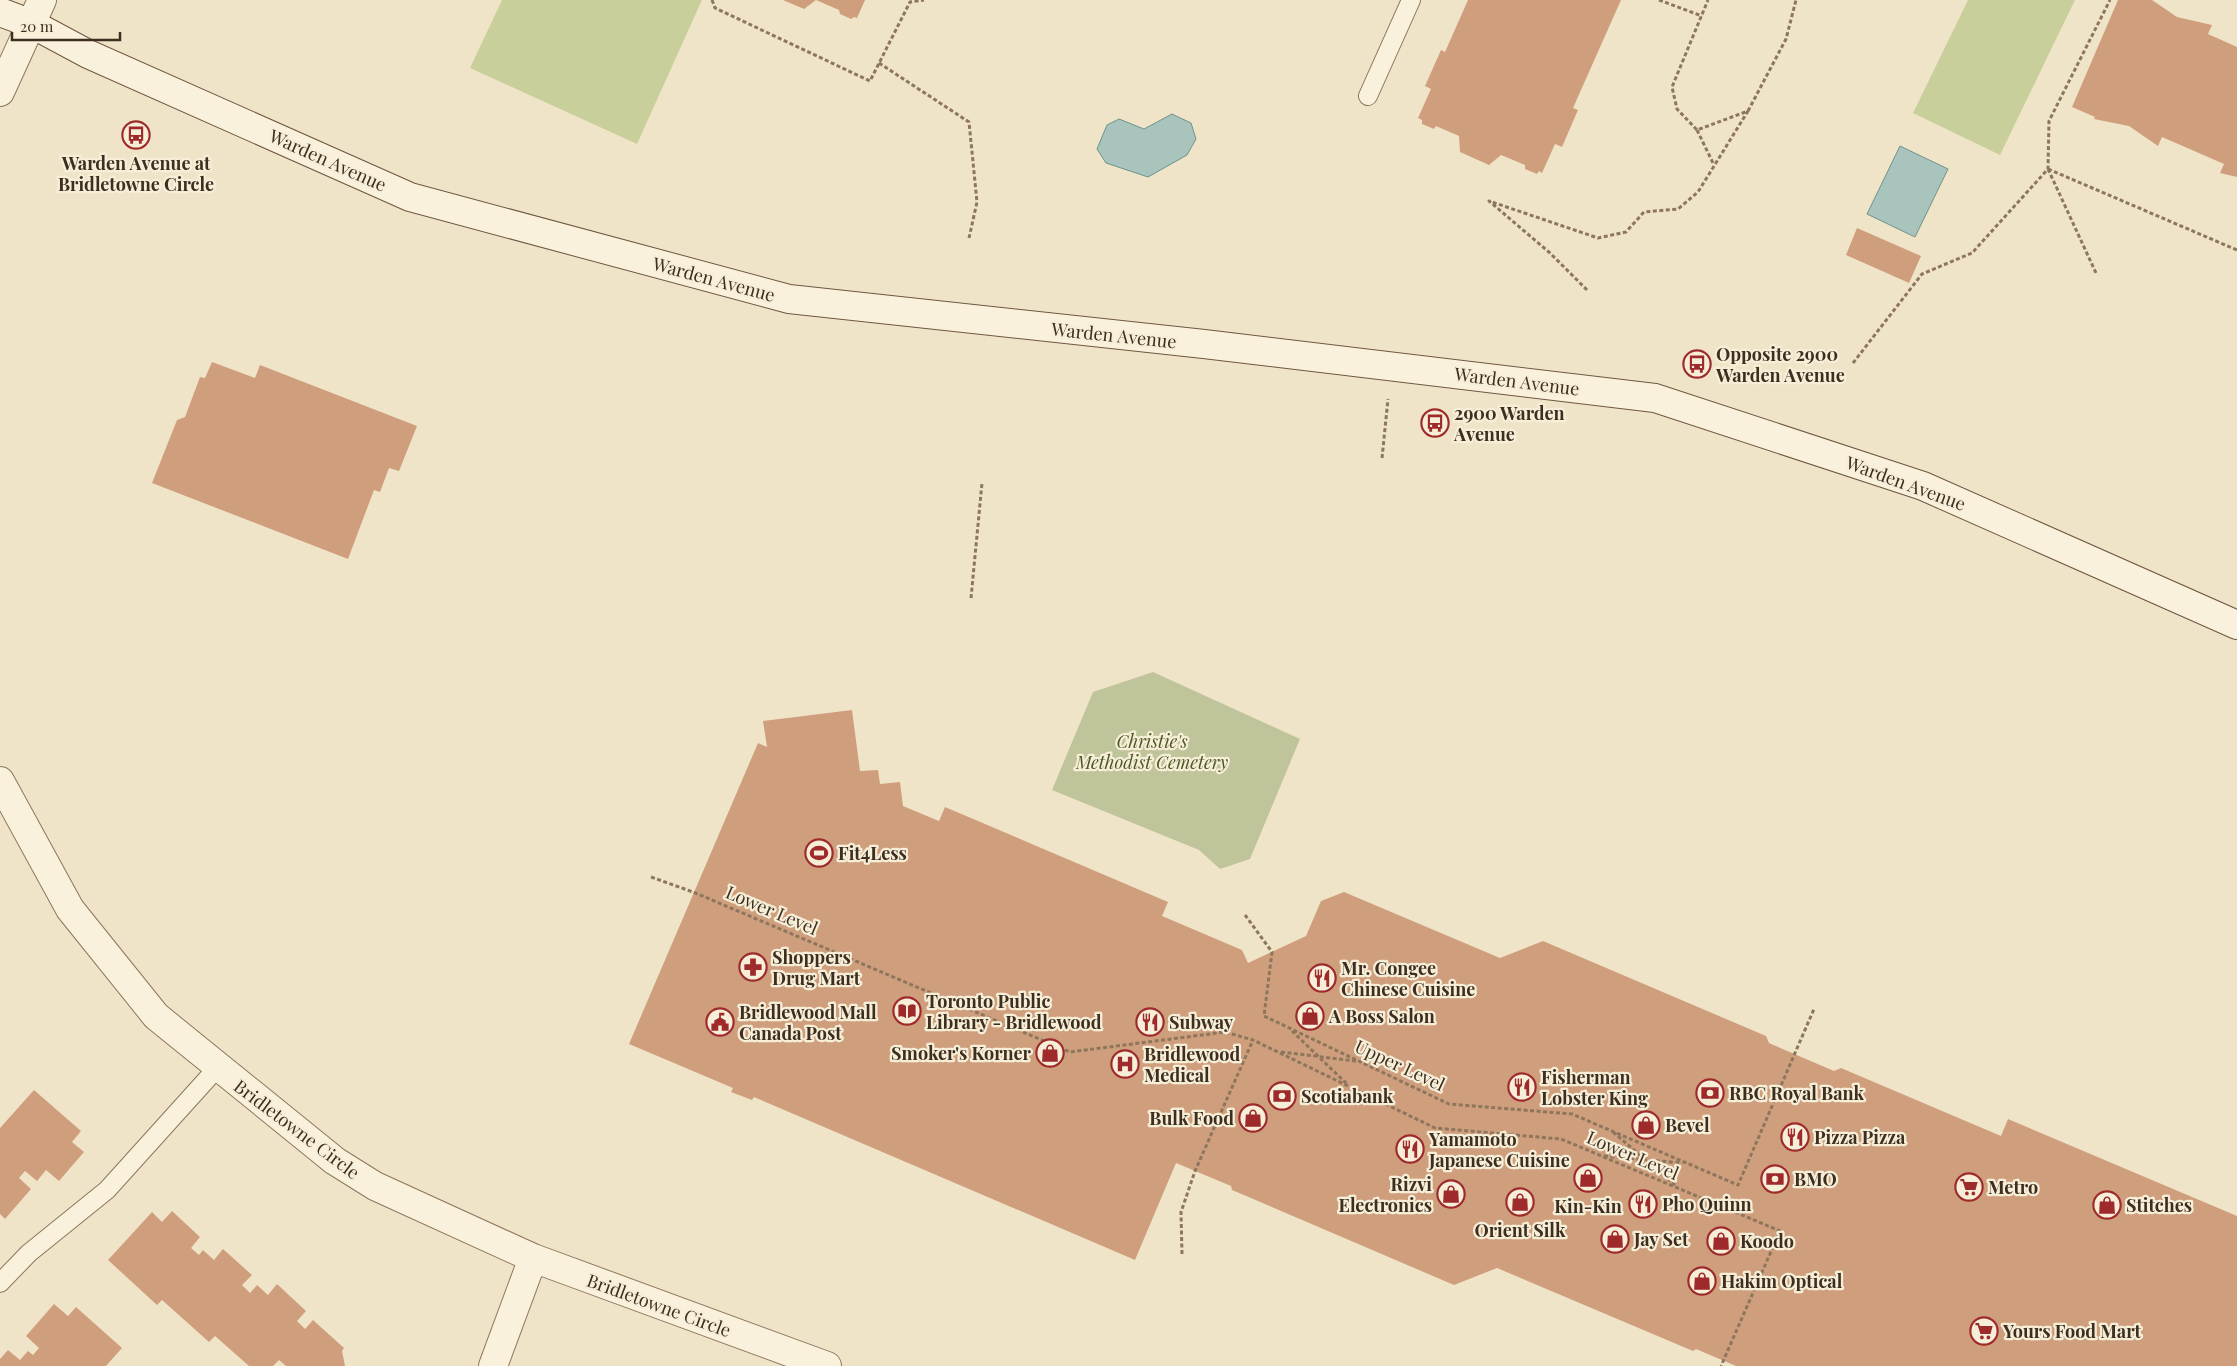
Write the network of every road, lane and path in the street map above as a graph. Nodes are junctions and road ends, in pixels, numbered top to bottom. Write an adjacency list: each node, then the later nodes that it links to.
1 (712, 0): 12 (path)
2 (924, 0): 8 (path)
3 (1411, 0): 14 (lane)
4 (1658, 0): 11 (path)
5 (1708, 0): 11 (path)
6 (1796, 0): 15 (path)
7 (2110, 0): 18 (path)
8 (910, 1): 12 (path)
9 (0, 12): 10 (main road, Warden Avenue)
10 (37, 12): 13 (main road); 24 (main road, Warden Avenue)
11 (1702, 16): 16 (path)
12 (879, 63): 19 (path)
13 (0, 92)
14 (1368, 96)
15 (1748, 111): 16 (path); 17 (path)
16 (1697, 130): 17 (path)
17 (1714, 165): 22 (path)
18 (2048, 168): 20 (path); 21 (path); 23 (path)
19 (969, 238)
20 (2237, 250)
21 (2096, 273)
22 (1587, 290)
23 (1853, 363)
24 (1391, 366): 25 (path); 28 (main road, Warden Avenue)
25 (1382, 458)
26 (982, 483): 27 (path)
27 (971, 598)
28 (2237, 625)
29 (0, 782): 37 (main road, Bridletowne Circle)
30 (651, 877): 34 (path, Lower Level)
31 (1245, 915): 33 (path, Upper Level)
32 (1814, 1009): 41 (path, Upper Level)
33 (1290, 1029): 36 (path, Upper Level); 38 (path)
34 (1253, 1040): 35 (path, Lower Level); 43 (path)
35 (1277, 1052): 36 (path); 38 (path, Lower Level)
36 (1360, 1062): 39 (path, Upper Level)
37 (218, 1067): 44 (main road, Bridletowne Circle); 45 (lane)
38 (1350, 1087): 40 (path, Lower Level)
39 (1611, 1130): 41 (path, Upper Level); 42 (path)
40 (1601, 1156): 41 (path); 42 (path, Lower Level)
41 (1686, 1163)
42 (1677, 1188): 48 (path, Lower Level)
43 (1182, 1254)
44 (533, 1258): 46 (main road); 47 (main road, Bridletowne Circle)
45 (0, 1283)
46 (493, 1366)
47 (827, 1366)
48 (1721, 1366)

